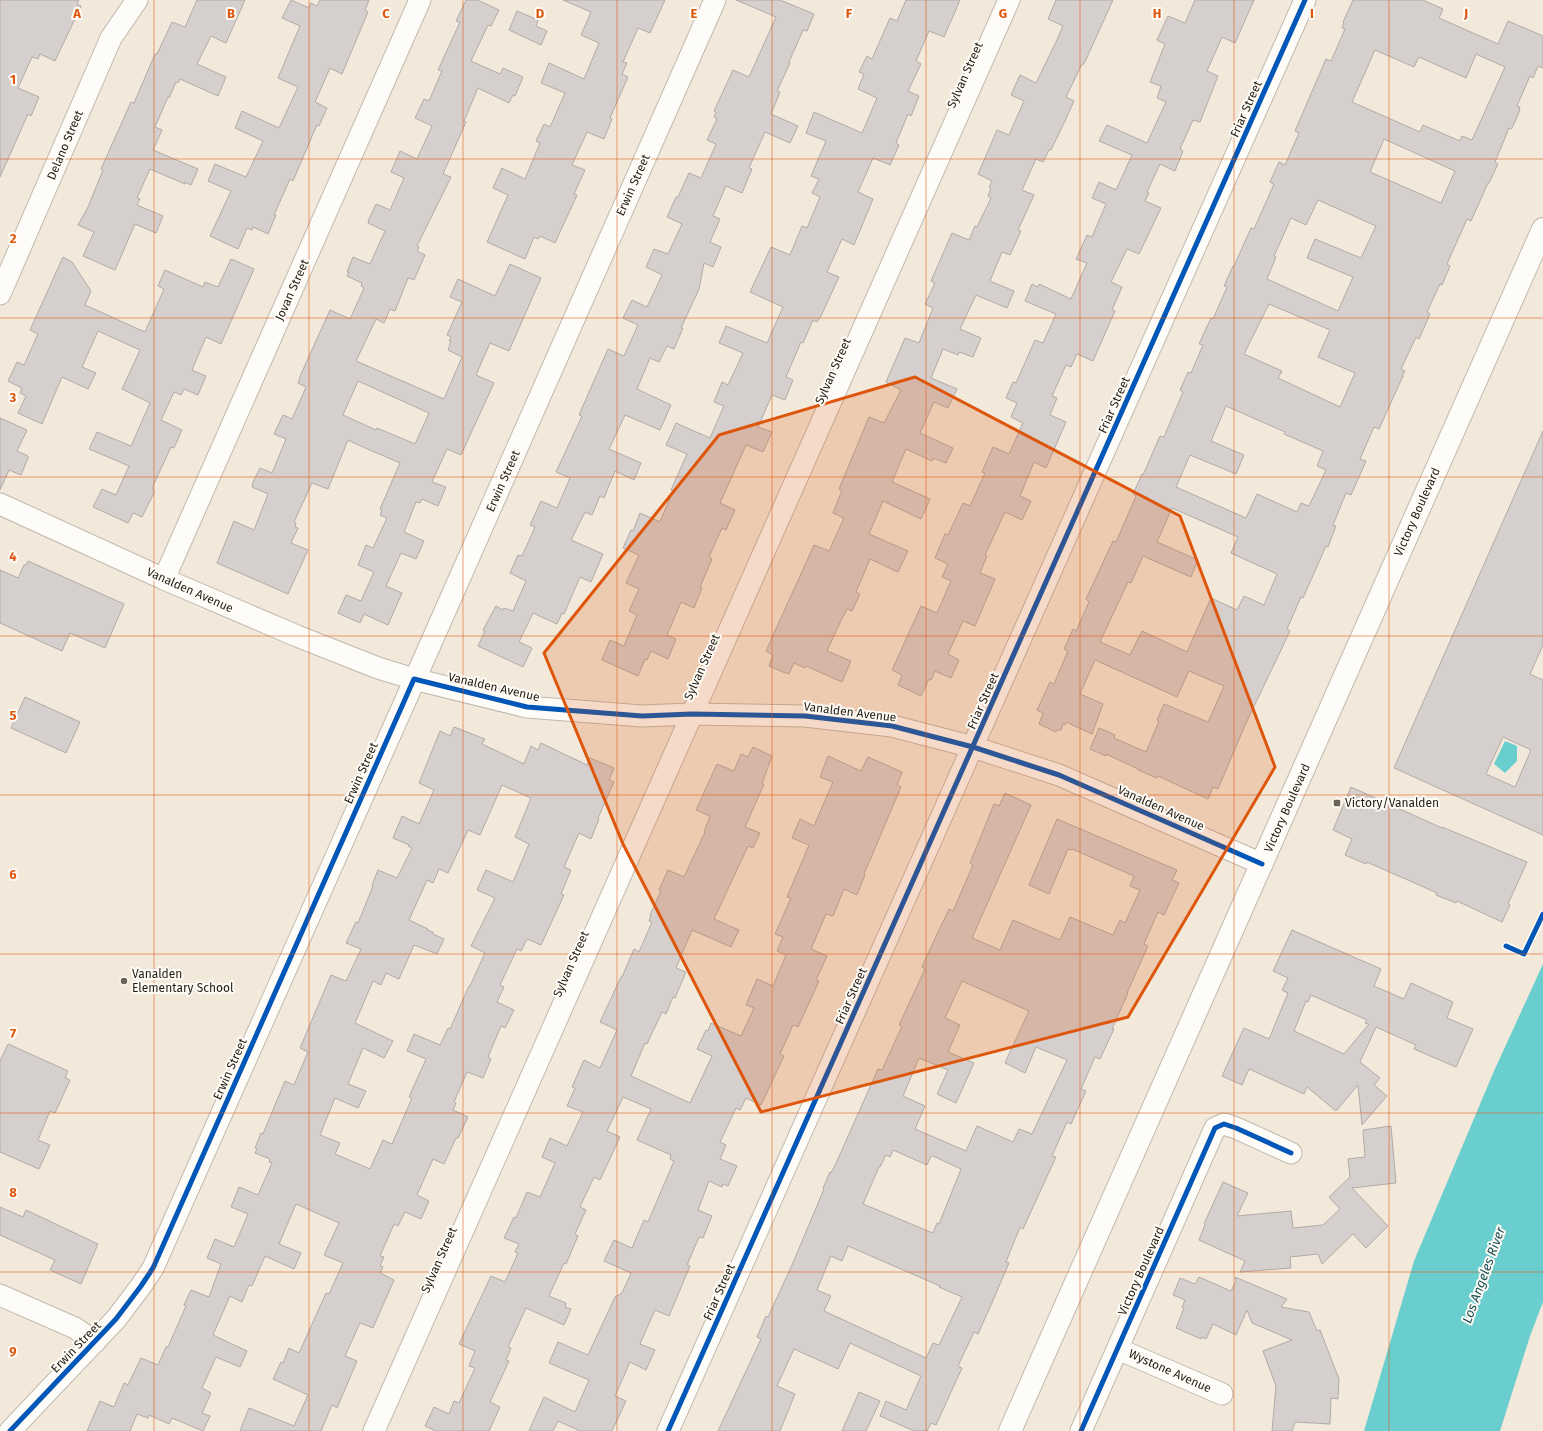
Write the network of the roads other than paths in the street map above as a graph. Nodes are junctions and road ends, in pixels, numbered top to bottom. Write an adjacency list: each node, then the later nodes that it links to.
1 (137, 0): 7 (street, Delano Street)
2 (420, 0): 9 (street, Jovan Street)
3 (715, 0): 10 (street, Erwin Street)
4 (1009, 0): 11 (street, Sylvan Street)
5 (1305, 0): 12 (street, Friar Street)
6 (1543, 229): 13 (main road, Victory Boulevard)
7 (0, 294)
8 (0, 504): 9 (street, Vanalden Avenue)
9 (164, 579): 10 (street, Vanalden Avenue)
10 (414, 679): 11 (street, Vanalden Avenue); 16 (street, Erwin Street)
11 (692, 714): 12 (street, Vanalden Avenue); 20 (street, Sylvan Street)
12 (973, 747): 13 (street, Vanalden Avenue); 21 (street, Friar Street)
13 (1262, 864): 22 (main road, Victory Boulevard)
14 (1291, 1153): 17 (street, Victory Boulevard)
15 (0, 1294): 16 (street)
16 (95, 1342): 19 (street, Erwin Street)
17 (1118, 1349): 18 (street, Wystone Avenue); 23 (street, Victory Boulevard)
18 (1222, 1394)
19 (10, 1431)
20 (374, 1431)
21 (668, 1431)
22 (1010, 1431)
23 (1081, 1431)

